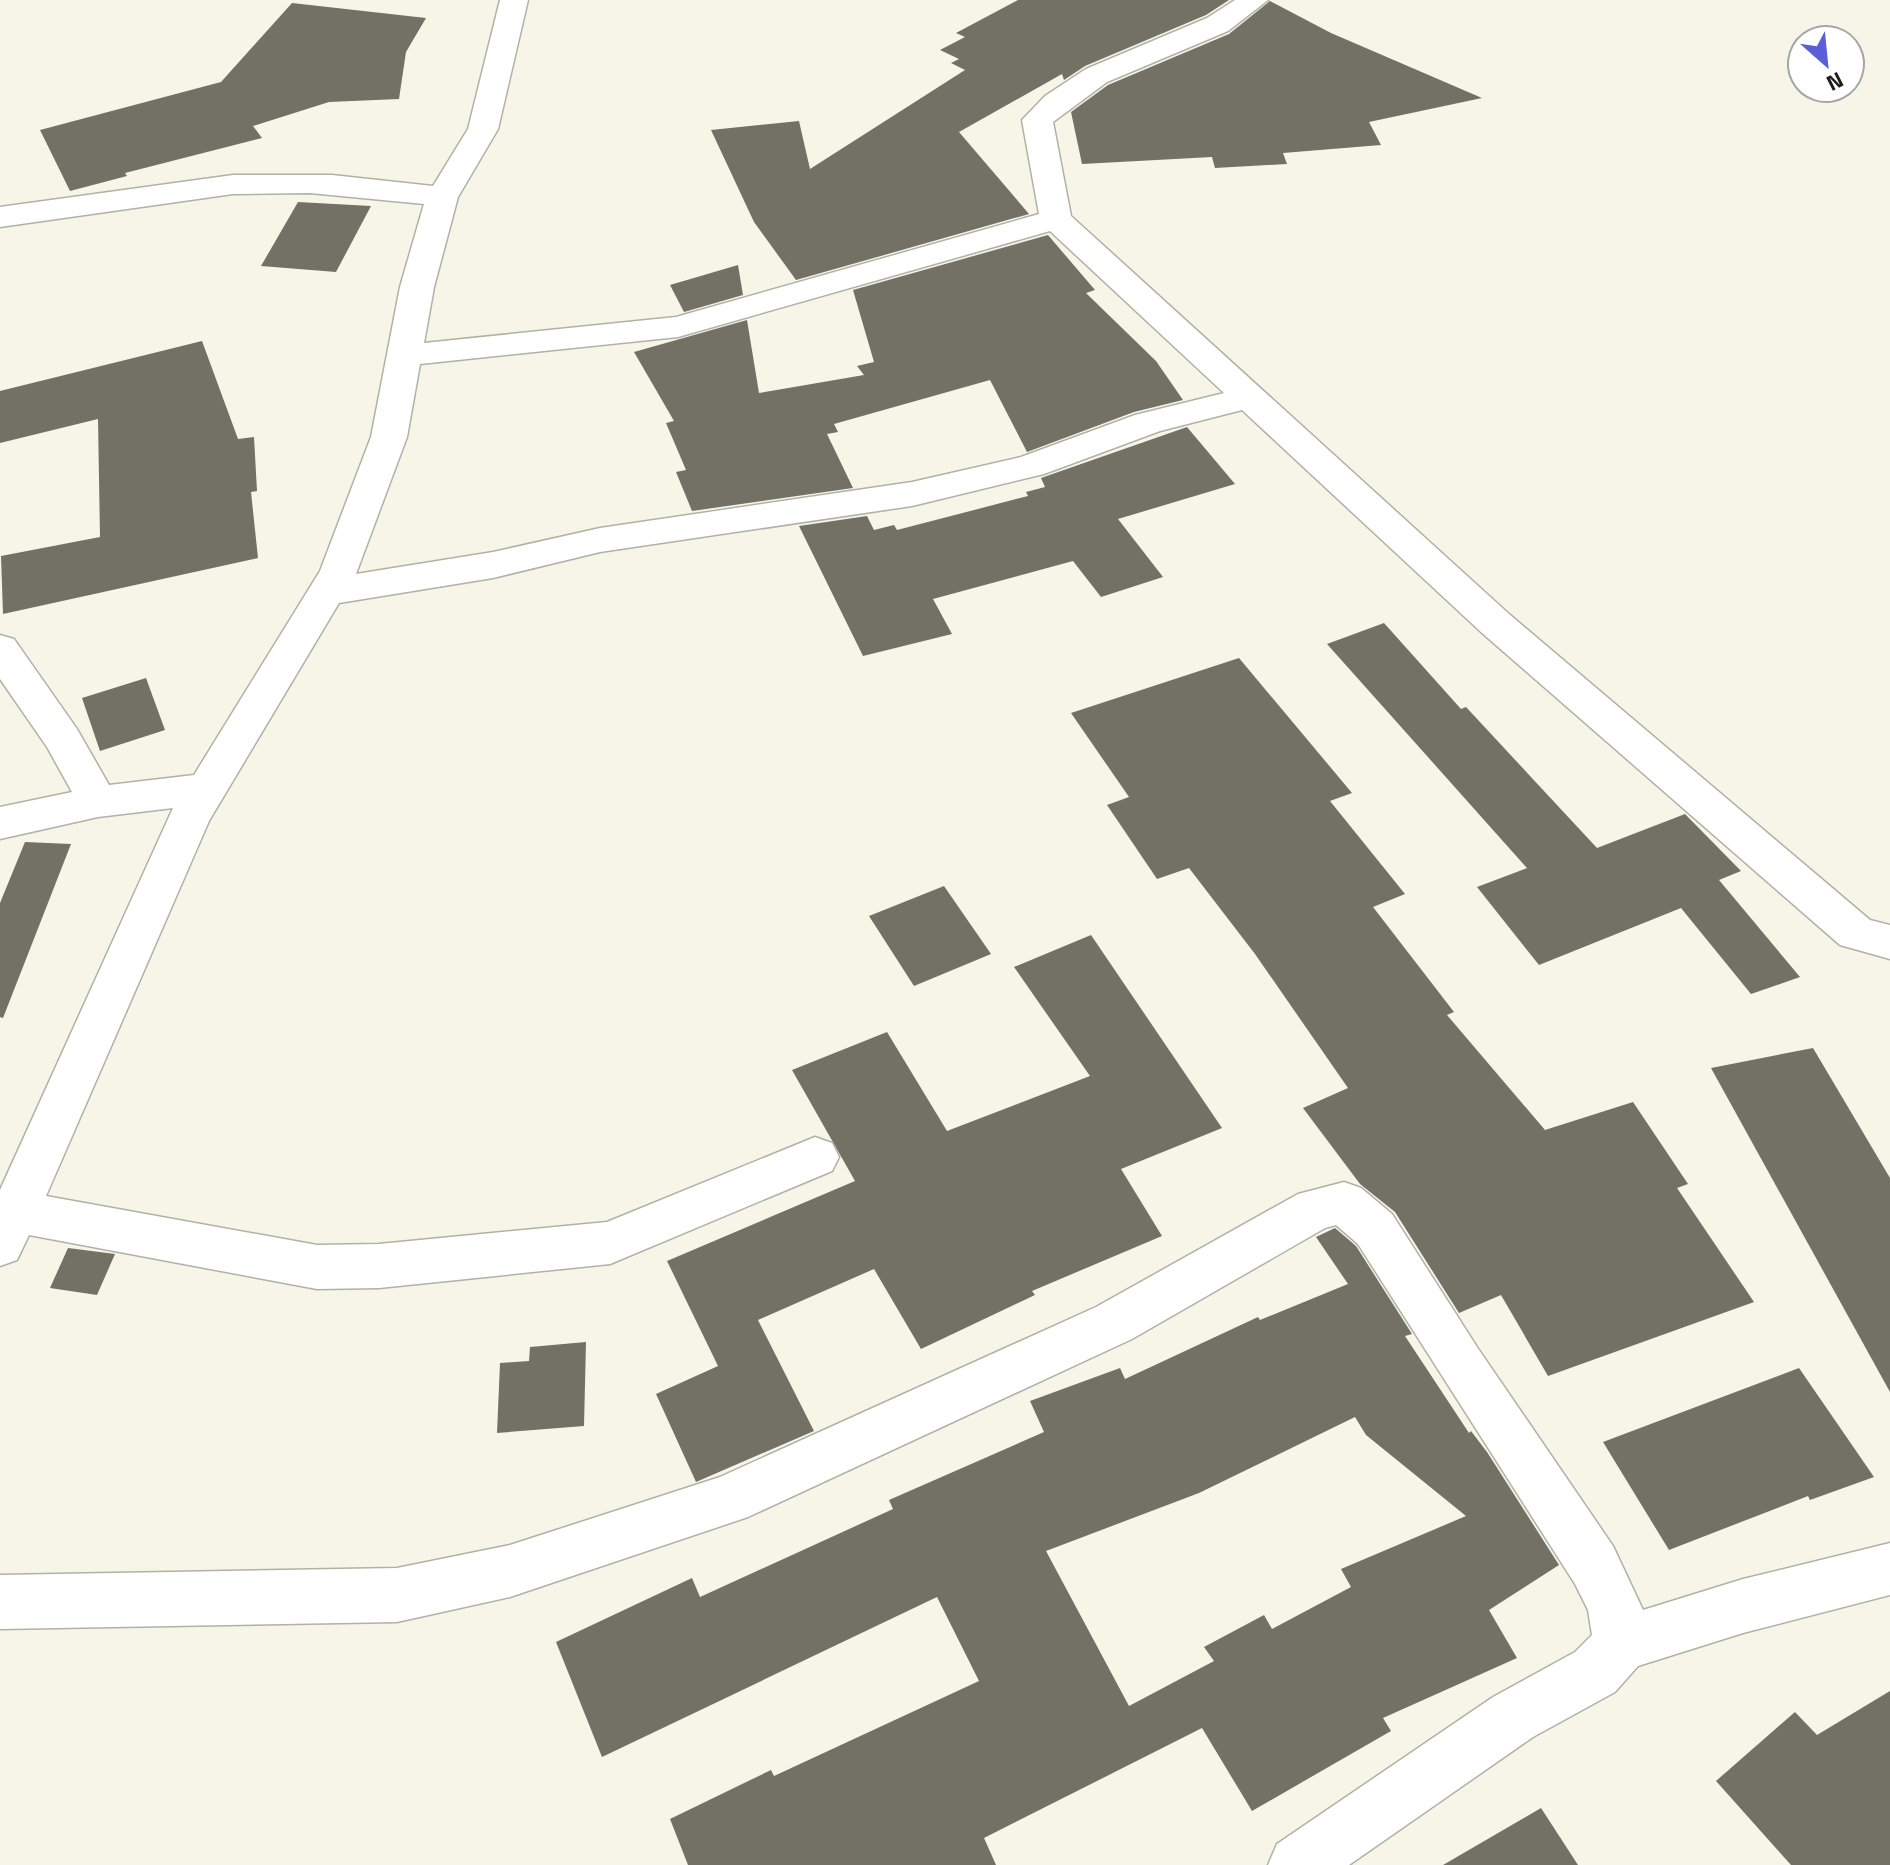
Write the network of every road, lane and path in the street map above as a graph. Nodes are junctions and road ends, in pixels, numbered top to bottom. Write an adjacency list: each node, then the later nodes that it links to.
1 (514, 0): 3 (street)
2 (1254, 0): 5 (street)
3 (442, 197): 4 (street); 6 (street)
4 (0, 217)
5 (1056, 219): 6 (street); 7 (street)
6 (404, 355): 8 (street)
7 (1250, 397): 8 (street); 13 (street)
8 (326, 592): 10 (street)
9 (0, 649): 11 (street)
10 (208, 789): 11 (street); 15 (street)
11 (98, 802): 12 (street)
12 (0, 823)
13 (1890, 942)
14 (815, 1157): 15 (street)
15 (6, 1228)
16 (1890, 1569): 18 (street)
17 (0, 1602): 18 (street)
18 (1621, 1644): 19 (street)
19 (1298, 1865)

